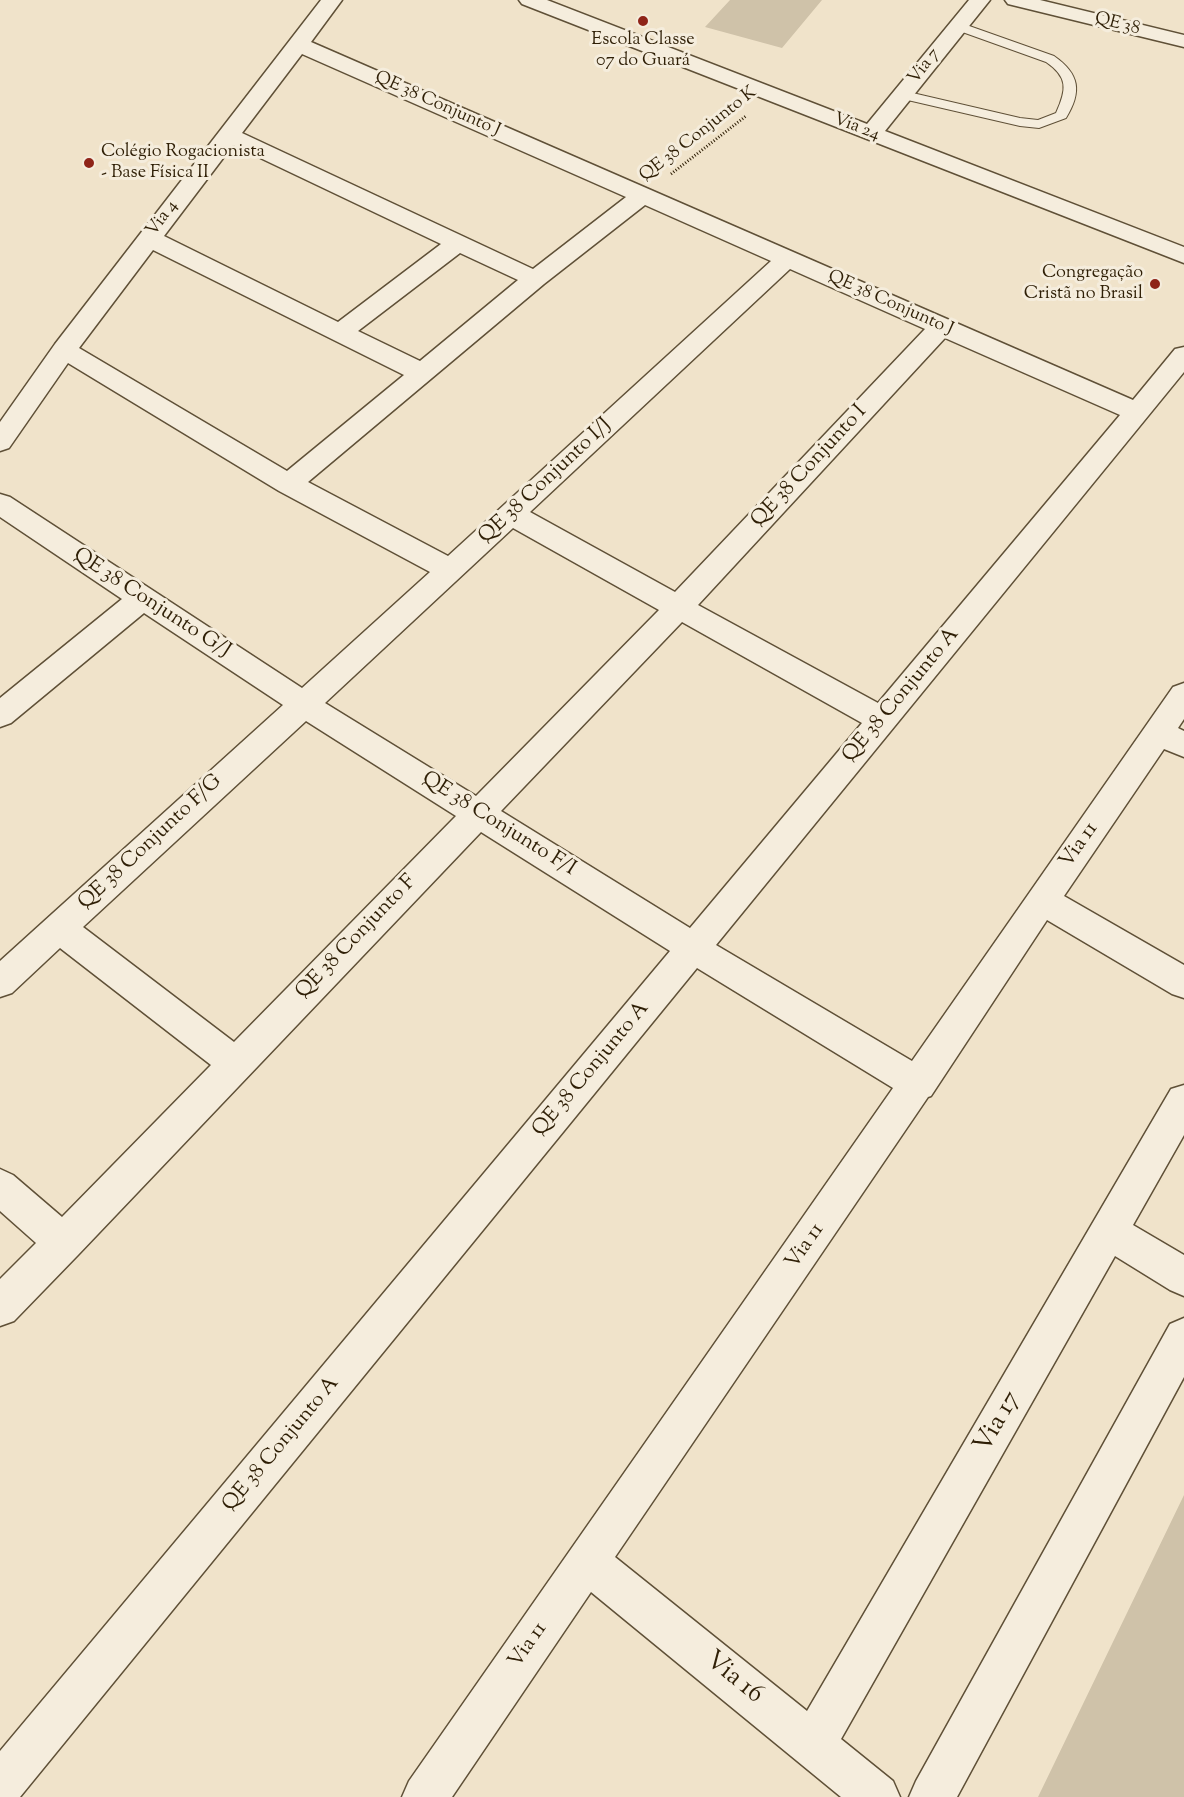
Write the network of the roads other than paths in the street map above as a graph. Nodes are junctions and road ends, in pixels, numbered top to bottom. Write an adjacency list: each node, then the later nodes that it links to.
1 (332, 0): 7 (street, Via 4)
2 (529, 0): 10 (street, Via 24)
3 (980, 0): 5 (street, Via 7)
4 (1015, 0): 6 (street, QE 38)
5 (958, 26): 8 (street, Via 7); 8 (lane)
6 (1184, 41)
7 (297, 44): 9 (street, Via 4); 11 (street, QE 38 Conjunto J)
8 (903, 95): 10 (street, Via 7)
9 (227, 134): 12 (street, Via 4); 13 (street)
10 (871, 134): 14 (street, Via 24)
11 (643, 195): 15 (street, QE 38 Conjunto J); 16 (street)
12 (149, 238): 18 (street); 19 (street, Via 4)
13 (457, 243): 16 (street); 18 (street)
14 (1184, 256)
15 (787, 259): 17 (street, QE 38 Conjunto J); 26 (street, QE 38 Conjunto I/J)
16 (535, 279): 21 (street)
17 (942, 326): 22 (street, QE 38 Conjunto J); 29 (street, QE 38 Conjunto I)
18 (341, 332): 21 (street)
19 (64, 350): 23 (street, Via 4); 24 (street)
20 (1184, 355): 22 (street, QE 38 Conjunto A)
21 (422, 373): 24 (street)
22 (1137, 412): 33 (street, QE 38 Conjunto A)
23 (0, 442)
24 (289, 484): 27 (street)
25 (0, 504): 28 (street, QE 38 Conjunto G/J)
26 (512, 515): 27 (street, QE 38 Conjunto I/J); 29 (street)
27 (451, 570): 31 (street, QE 38 Conjunto I/J)
28 (143, 598): 31 (street, QE 38 Conjunto G/J); 32 (street)
29 (678, 608): 33 (street); 35 (street, QE 38 Conjunto I)
30 (1184, 694): 34 (street, Via 11)
31 (302, 703): 35 (street, QE 38 Conjunto F/I); 37 (street, QE 38 Conjunto F/G)
32 (0, 715)
33 (882, 720): 38 (street, QE 38 Conjunto A)
34 (1171, 739): 36 (street, Via 11)
35 (478, 812): 38 (street, QE 38 Conjunto F/I); 41 (street, QE 38 Conjunto F)
36 (1042, 900): 40 (street); 42 (street, Via 11)
37 (59, 928): 39 (street, QE 38 Conjunto F/G); 41 (street)
38 (693, 948): 42 (street, QE 38 Conjunto F/I); 52 (street, QE 38 Conjunto A)
39 (0, 982)
40 (1184, 983)
41 (236, 1064): 46 (street, QE 38 Conjunto F)
42 (918, 1084): 50 (street, Via 11)
43 (1184, 1101): 45 (street, Via 17)
44 (0, 1187): 46 (street)
45 (1109, 1231): 47 (street); 51 (street, Via 17)
46 (64, 1243): 48 (street, QE 38 Conjunto F)
47 (1184, 1277)
48 (0, 1307)
49 (1184, 1338): 55 (street)
50 (588, 1562): 51 (street, Via 16); 53 (street, Via 11)
51 (813, 1744): 54 (street, Via 16)
52 (0, 1786)
53 (425, 1797)
54 (877, 1797)
55 (932, 1797)

